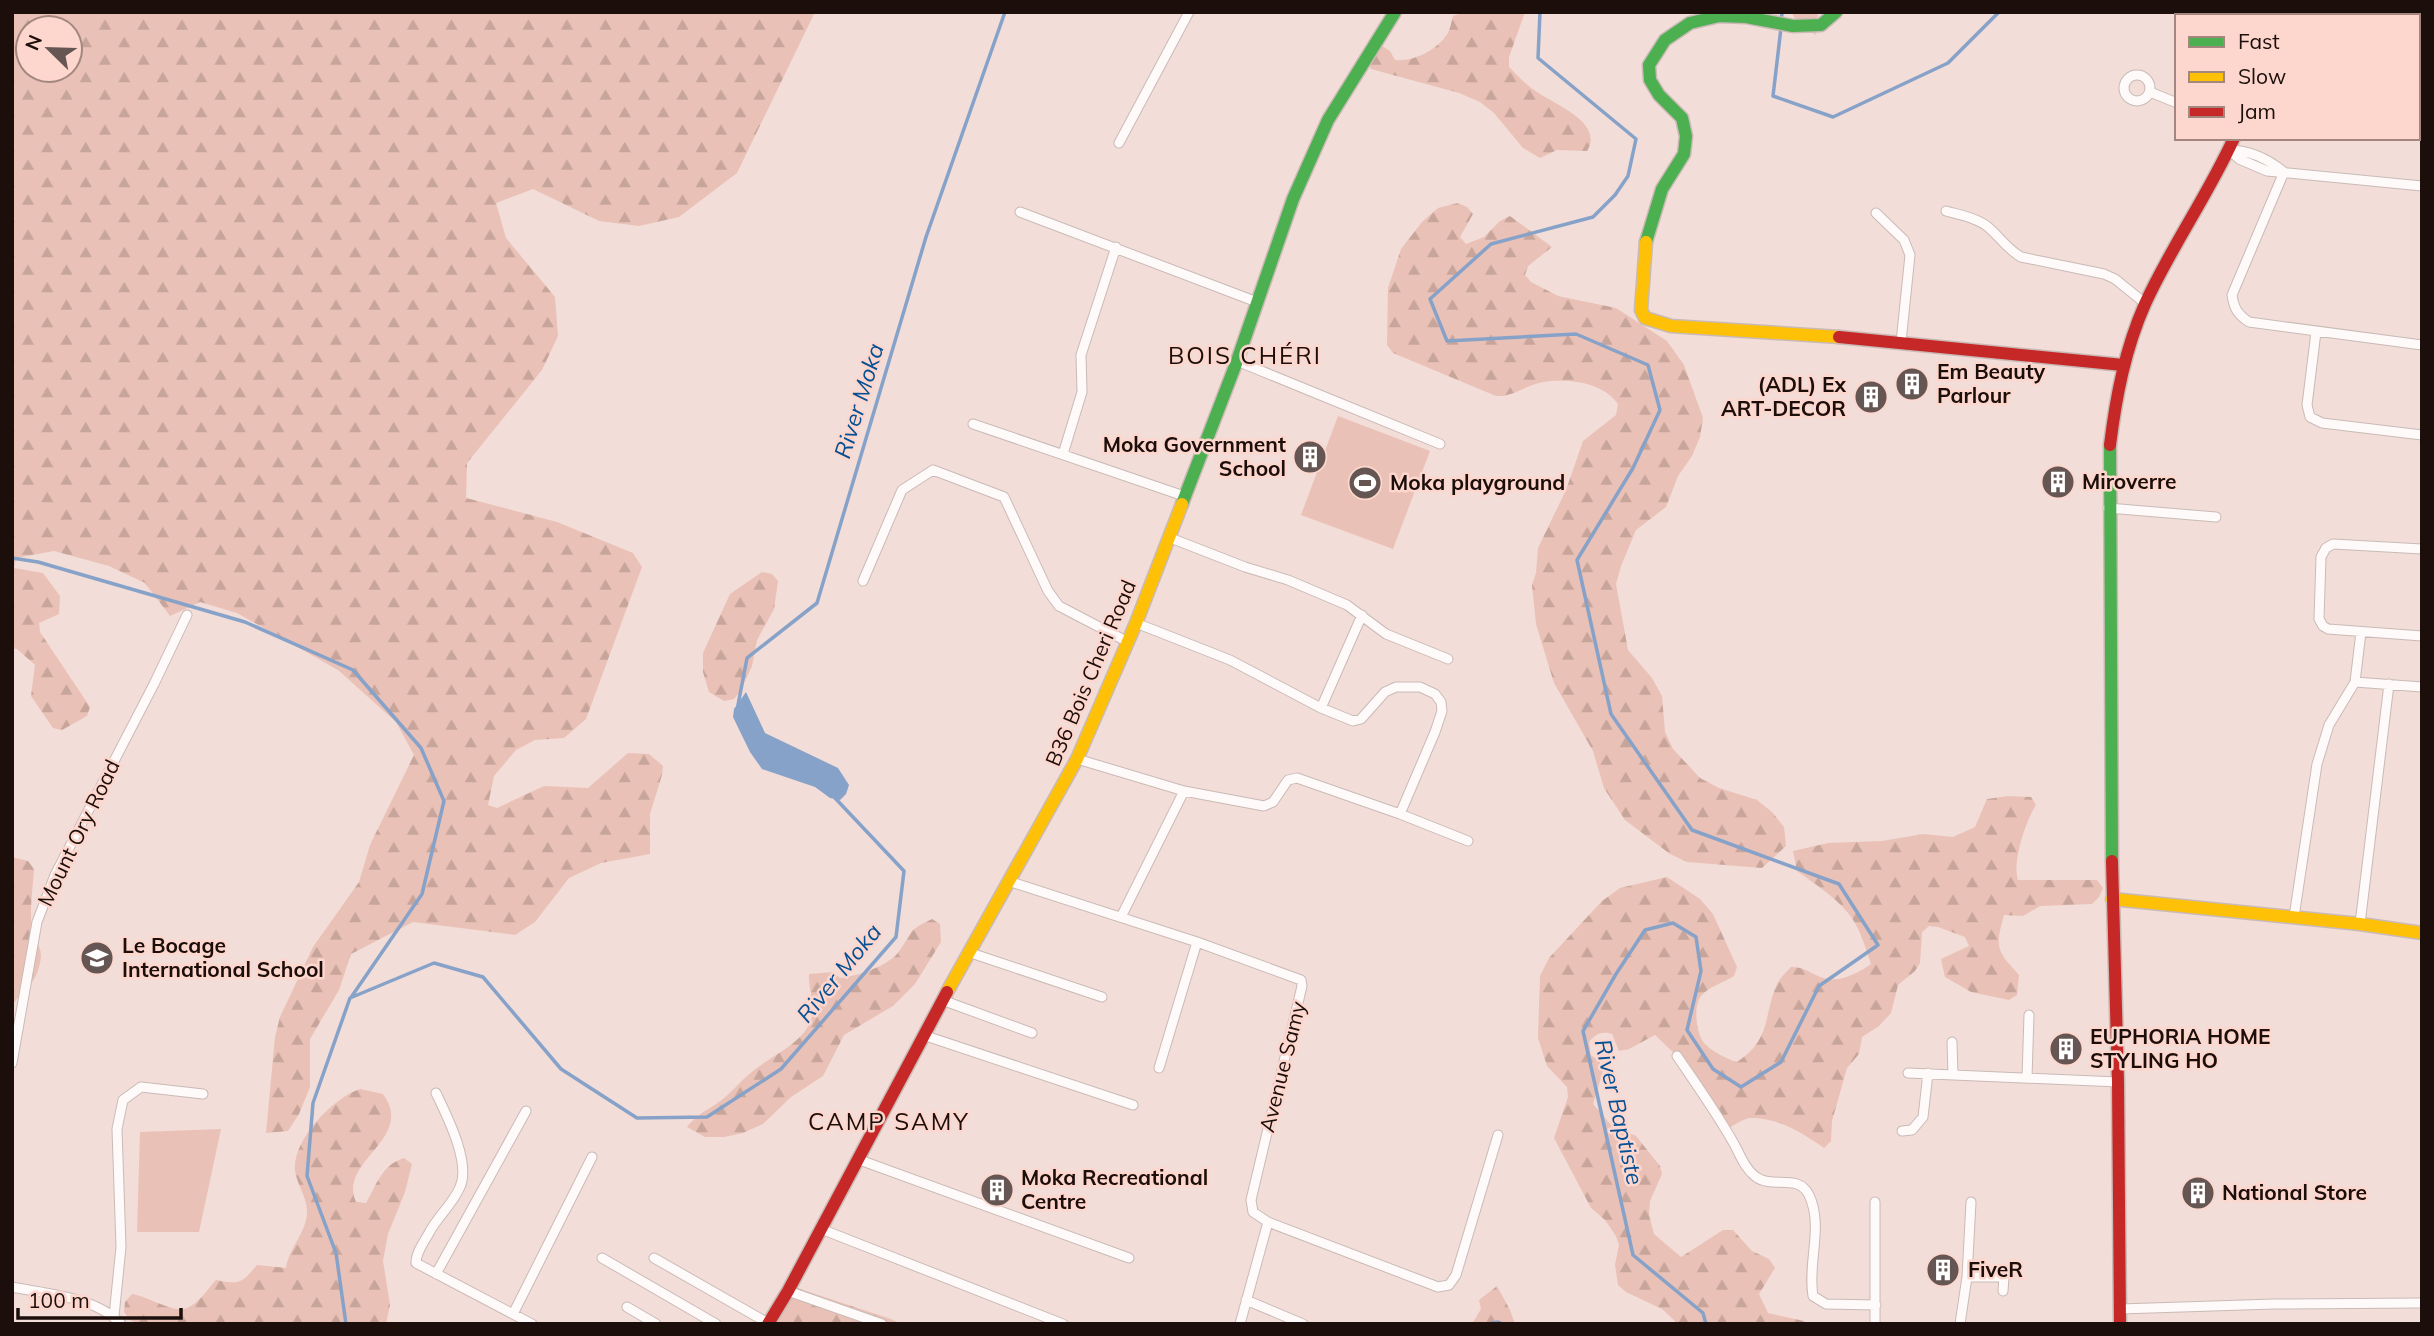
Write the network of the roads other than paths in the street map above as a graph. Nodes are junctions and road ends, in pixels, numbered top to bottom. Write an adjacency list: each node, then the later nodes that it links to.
1 (1189, 12): 6 (street)
2 (1395, 12): 14 (main road, B36 Bois Cheri Road)
3 (1836, 12): 17 (main road)
4 (2150, 92): 5 (street)
5 (2175, 102)
6 (1119, 143)
7 (2232, 144): 8 (street); 15 (main road)
8 (2284, 172): 9 (street); 16 (street)
9 (2422, 186)
10 (1946, 211): 15 (street)
11 (1020, 212): 13 (street)
12 (1876, 213): 17 (street)
13 (1116, 247): 14 (street); 24 (street)
14 (1257, 302): 19 (main road, B36 Bois Cheri Road)
15 (2146, 304): 20 (main road)
16 (2316, 332): 18 (street); 22 (street)
17 (1901, 342): 20 (main road)
18 (2422, 345)
19 (1237, 361): 23 (street); 25 (main road, B36 Bois Cheri Road)
20 (2123, 365): 26 (main road)
21 (973, 424): 24 (street)
22 (2422, 435)
23 (1440, 444)
24 (1063, 454): 25 (street)
25 (1184, 496): 28 (main road, B36 Bois Cheri Road)
26 (2108, 508): 27 (street); 47 (main road)
27 (2216, 517)
28 (1168, 537): 32 (street); 33 (main road, B36 Bois Cheri Road)
29 (2422, 550): 34 (street)
30 (863, 581): 36 (street)
31 (187, 615): 61 (street, Mount Ory Road)
32 (1362, 615): 37 (street); 41 (street)
33 (1136, 623): 36 (main road, B36 Bois Cheri Road); 41 (street)
34 (2361, 632): 35 (street); 38 (street)
35 (2422, 636)
36 (1128, 642): 42 (main road, B36 Bois Cheri Road)
37 (1448, 659)
38 (2355, 682): 39 (street); 49 (street)
39 (2389, 684): 40 (street); 50 (street)
40 (2422, 687)
41 (1321, 708): 44 (street)
42 (1077, 759): 43 (street); 46 (main road, B36 Bois Cheri Road)
43 (1184, 791): 44 (street); 48 (street)
44 (1400, 814): 45 (street)
45 (1468, 841)
46 (1008, 881): 48 (street, Avenue Samy); 53 (main road, B36 Bois Cheri Road)
47 (2112, 899): 49 (main road); 67 (main road)
48 (1121, 917): 52 (street, Avenue Samy)
49 (2294, 917): 50 (main road)
50 (2360, 924): 51 (main road)
51 (2422, 933)
52 (1197, 942): 62 (street); 78 (street, Avenue Samy)
53 (968, 952): 54 (street); 55 (main road, B36 Bois Cheri Road)
54 (1102, 997)
55 (942, 1000): 57 (street); 58 (main road, B36 Bois Cheri Road)
56 (2029, 1015): 66 (street)
57 (1032, 1033)
58 (923, 1035): 70 (street); 75 (main road, B36 Bois Cheri Road)
59 (1952, 1042): 65 (street)
60 (1677, 1056): 90 (street)
61 (12, 1063)
62 (1159, 1068)
63 (1908, 1073): 64 (street)
64 (1928, 1073): 65 (street); 72 (street)
65 (1953, 1074): 66 (street)
66 (2027, 1078): 67 (street)
67 (2118, 1082): 92 (main road)
68 (436, 1093): 83 (street)
69 (203, 1094): 94 (street)
70 (1133, 1105)
71 (526, 1111): 83 (street)
72 (1902, 1131)
73 (1498, 1135): 78 (street)
74 (592, 1157): 93 (street)
75 (857, 1159): 79 (main road, B36 Bois Cheri Road); 82 (street)
76 (1875, 1202): 90 (street)
77 (1971, 1202): 84 (street)
78 (1269, 1223): 88 (street)
79 (821, 1228): 86 (main road, B36 Bois Cheri Road); 100 (street)
80 (602, 1258): 97 (street)
81 (654, 1258): 98 (street)
82 (1129, 1258)
83 (436, 1274): 93 (street)
84 (1967, 1277): 87 (street); 104 (street)
85 (12, 1287): 94 (street)
86 (788, 1291): 98 (main road, B36 Bois Cheri Road); 99 (street)
87 (2003, 1291)
88 (1246, 1300): 101 (street); 102 (street)
89 (2422, 1303): 92 (street)
90 (1875, 1306): 103 (street)
91 (626, 1307): 96 (street)
92 (2120, 1310): 105 (main road)
93 (516, 1318): 95 (street)
94 (117, 1320)
95 (532, 1324)
96 (656, 1324)
97 (716, 1324)
98 (768, 1324)
99 (882, 1324)
100 (1063, 1324)
101 (1240, 1324)
102 (1303, 1324)
103 (1875, 1324)
104 (1960, 1324)
105 (2120, 1324)

